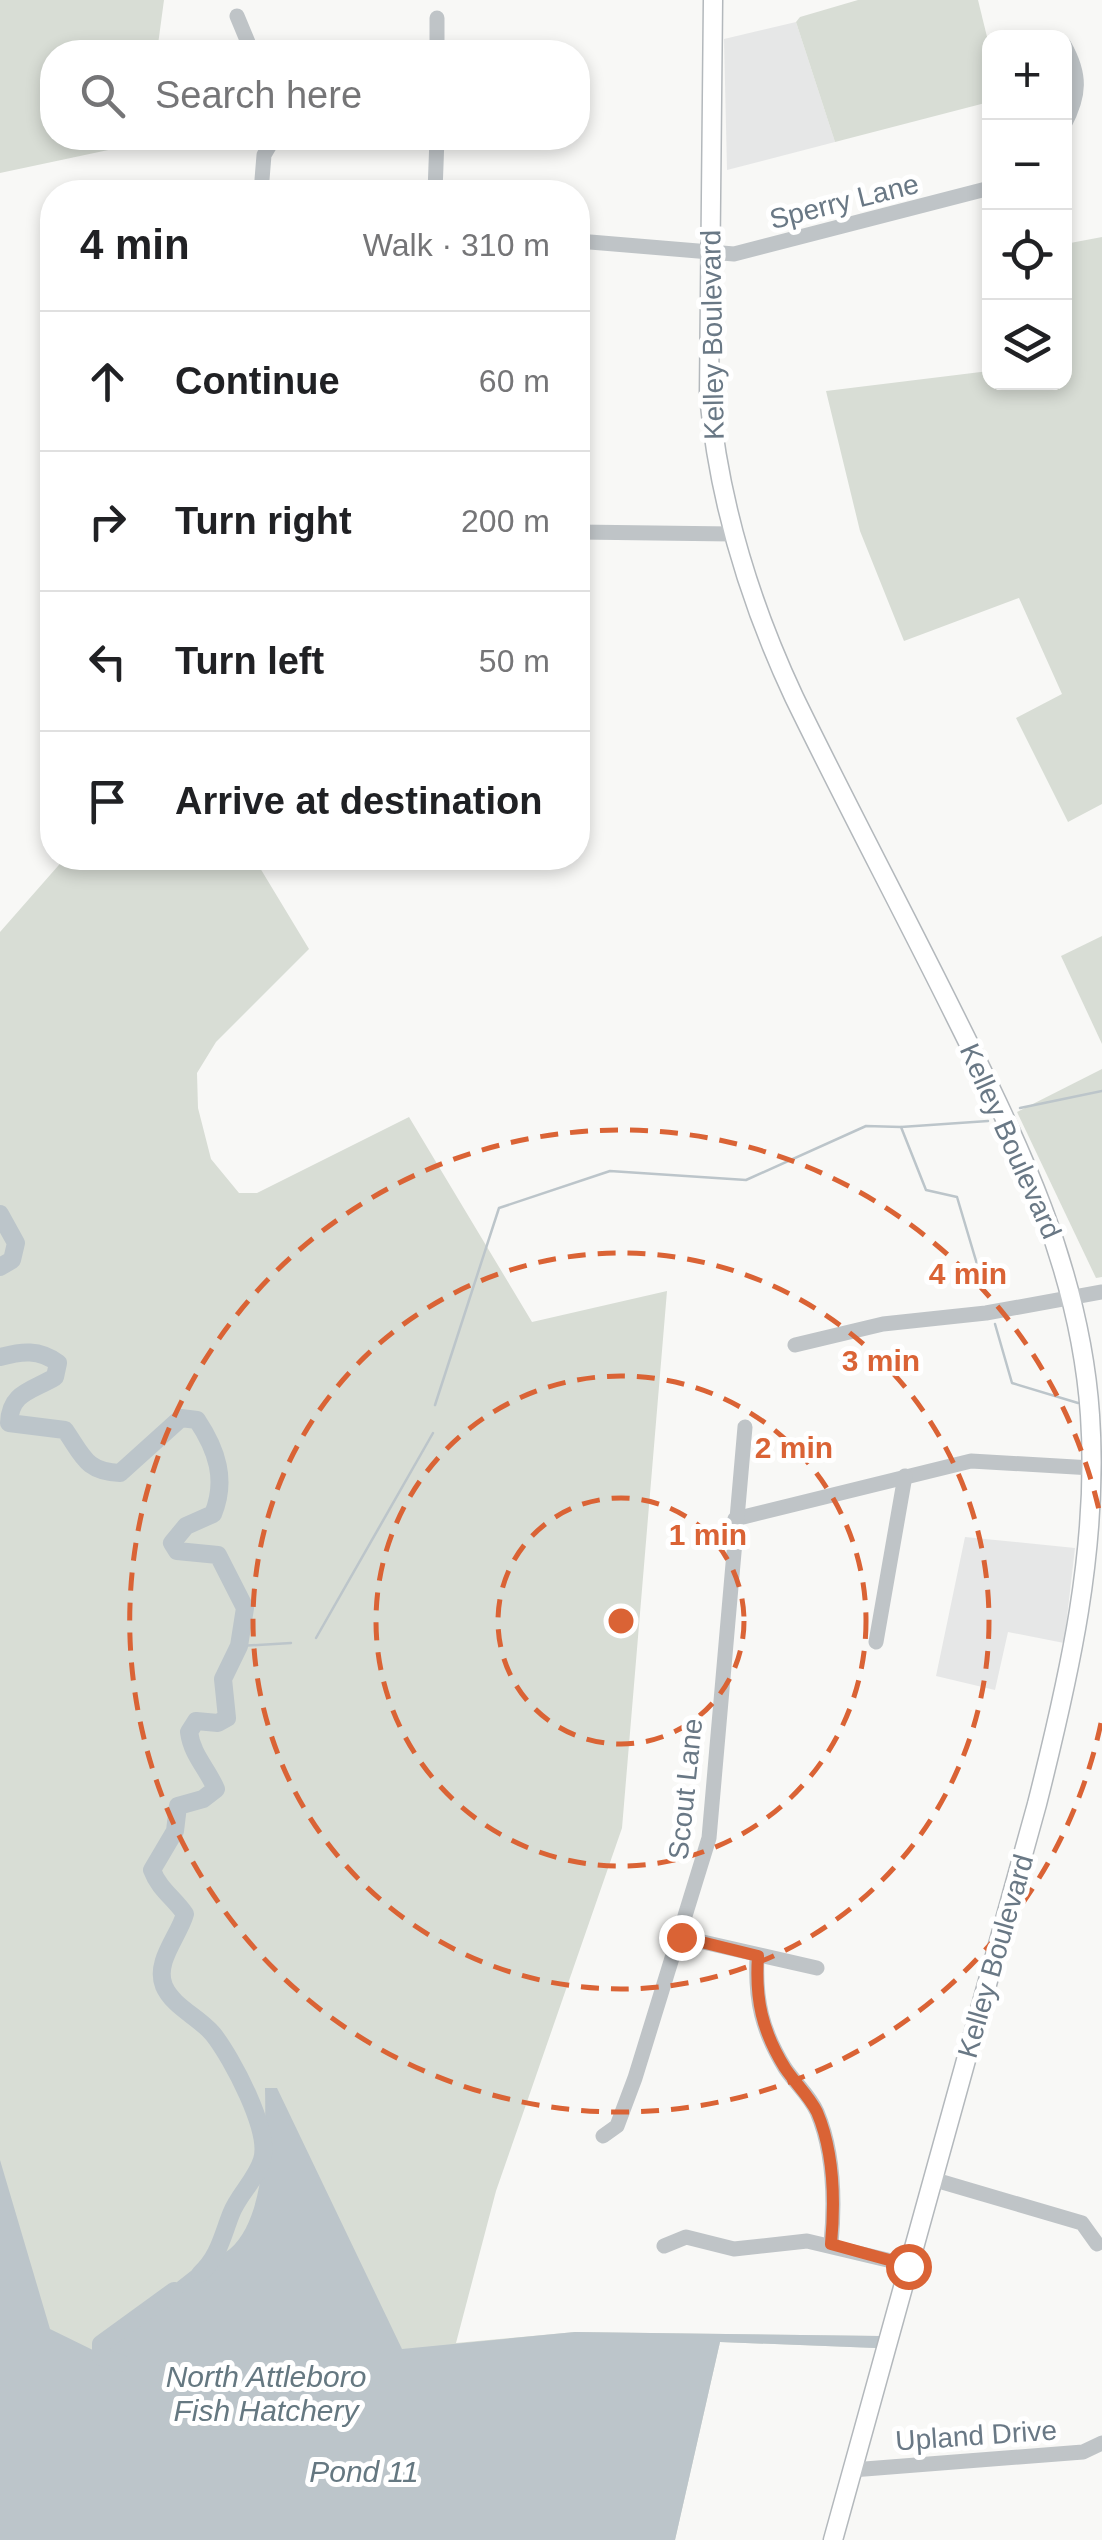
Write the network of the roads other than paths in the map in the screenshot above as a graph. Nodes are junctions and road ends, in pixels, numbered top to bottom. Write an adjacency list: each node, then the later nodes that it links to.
1 (713, 0): 14 (main road, Kelley Boulevard)
2 (237, 16): 4 (street)
3 (438, 18): 5 (street)
4 (247, 40)
5 (437, 40)
6 (1072, 59): 7 (street)
7 (1072, 103)
8 (267, 150): 10 (street)
9 (436, 150): 11 (street)
10 (262, 180)
11 (435, 180)
12 (982, 190): 14 (street, Sperry Lane)
13 (590, 241): 14 (street, Sperry Lane)
14 (709, 255): 16 (main road, Kelley Boulevard)
15 (590, 532): 16 (street)
16 (732, 534): 18 (main road, Kelley Boulevard)
17 (1102, 1292): 18 (street)
18 (1072, 1296): 19 (street); 21 (main road, Kelley Boulevard)
19 (794, 1345)
20 (744, 1428): 23 (street, Scout Lane)
21 (1092, 1468): 22 (street); 29 (main road, Kelley Boulevard)
22 (905, 1476): 23 (street); 24 (street)
23 (735, 1519): 25 (street, Scout Lane)
24 (876, 1642)
25 (681, 1937): 26 (street); 28 (street, Scout Lane)
26 (758, 1956): 27 (street); 30 (street)
27 (817, 1968)
28 (603, 2136)
29 (932, 2180): 31 (street); 33 (main road, Kelley Boulevard)
30 (831, 2244): 32 (street); 33 (street)
31 (1097, 2244)
32 (664, 2246)
33 (906, 2274): 35 (main road, Kelley Boulevard)
34 (1102, 2443): 35 (street, Upland Drive)
35 (852, 2470): 36 (main road, Kelley Boulevard)
36 (833, 2540)

